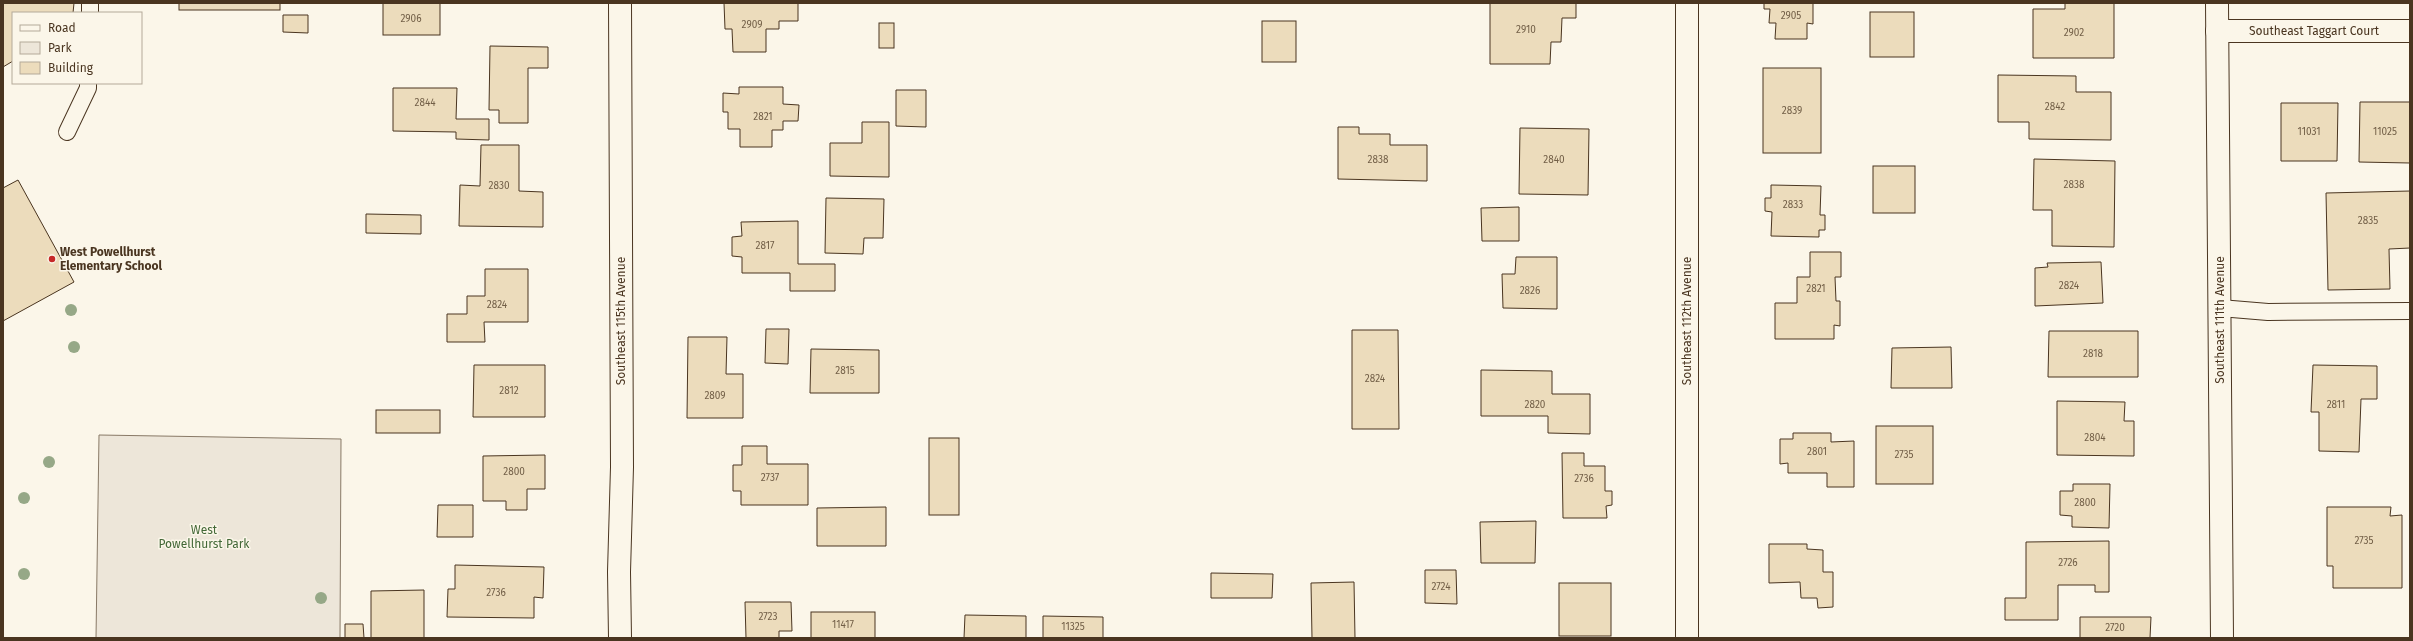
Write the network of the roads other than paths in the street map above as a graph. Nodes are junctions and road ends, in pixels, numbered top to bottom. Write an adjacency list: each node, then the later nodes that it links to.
1 (620, 3): 10 (street, Southeast 115th Avenue)
2 (1687, 3): 11 (street, Southeast 112th Avenue)
3 (2217, 3): 4 (street, Southeast 111th Avenue)
4 (2217, 31): 5 (street, Southeast Taggart Court); 8 (street, Southeast 111th Avenue)
5 (2410, 31)
6 (88, 84): 7 (lane)
7 (67, 132)
8 (2220, 308): 9 (lane); 12 (street, Southeast 111th Avenue)
9 (2410, 311)
10 (620, 638)
11 (1687, 638)
12 (2222, 638)

